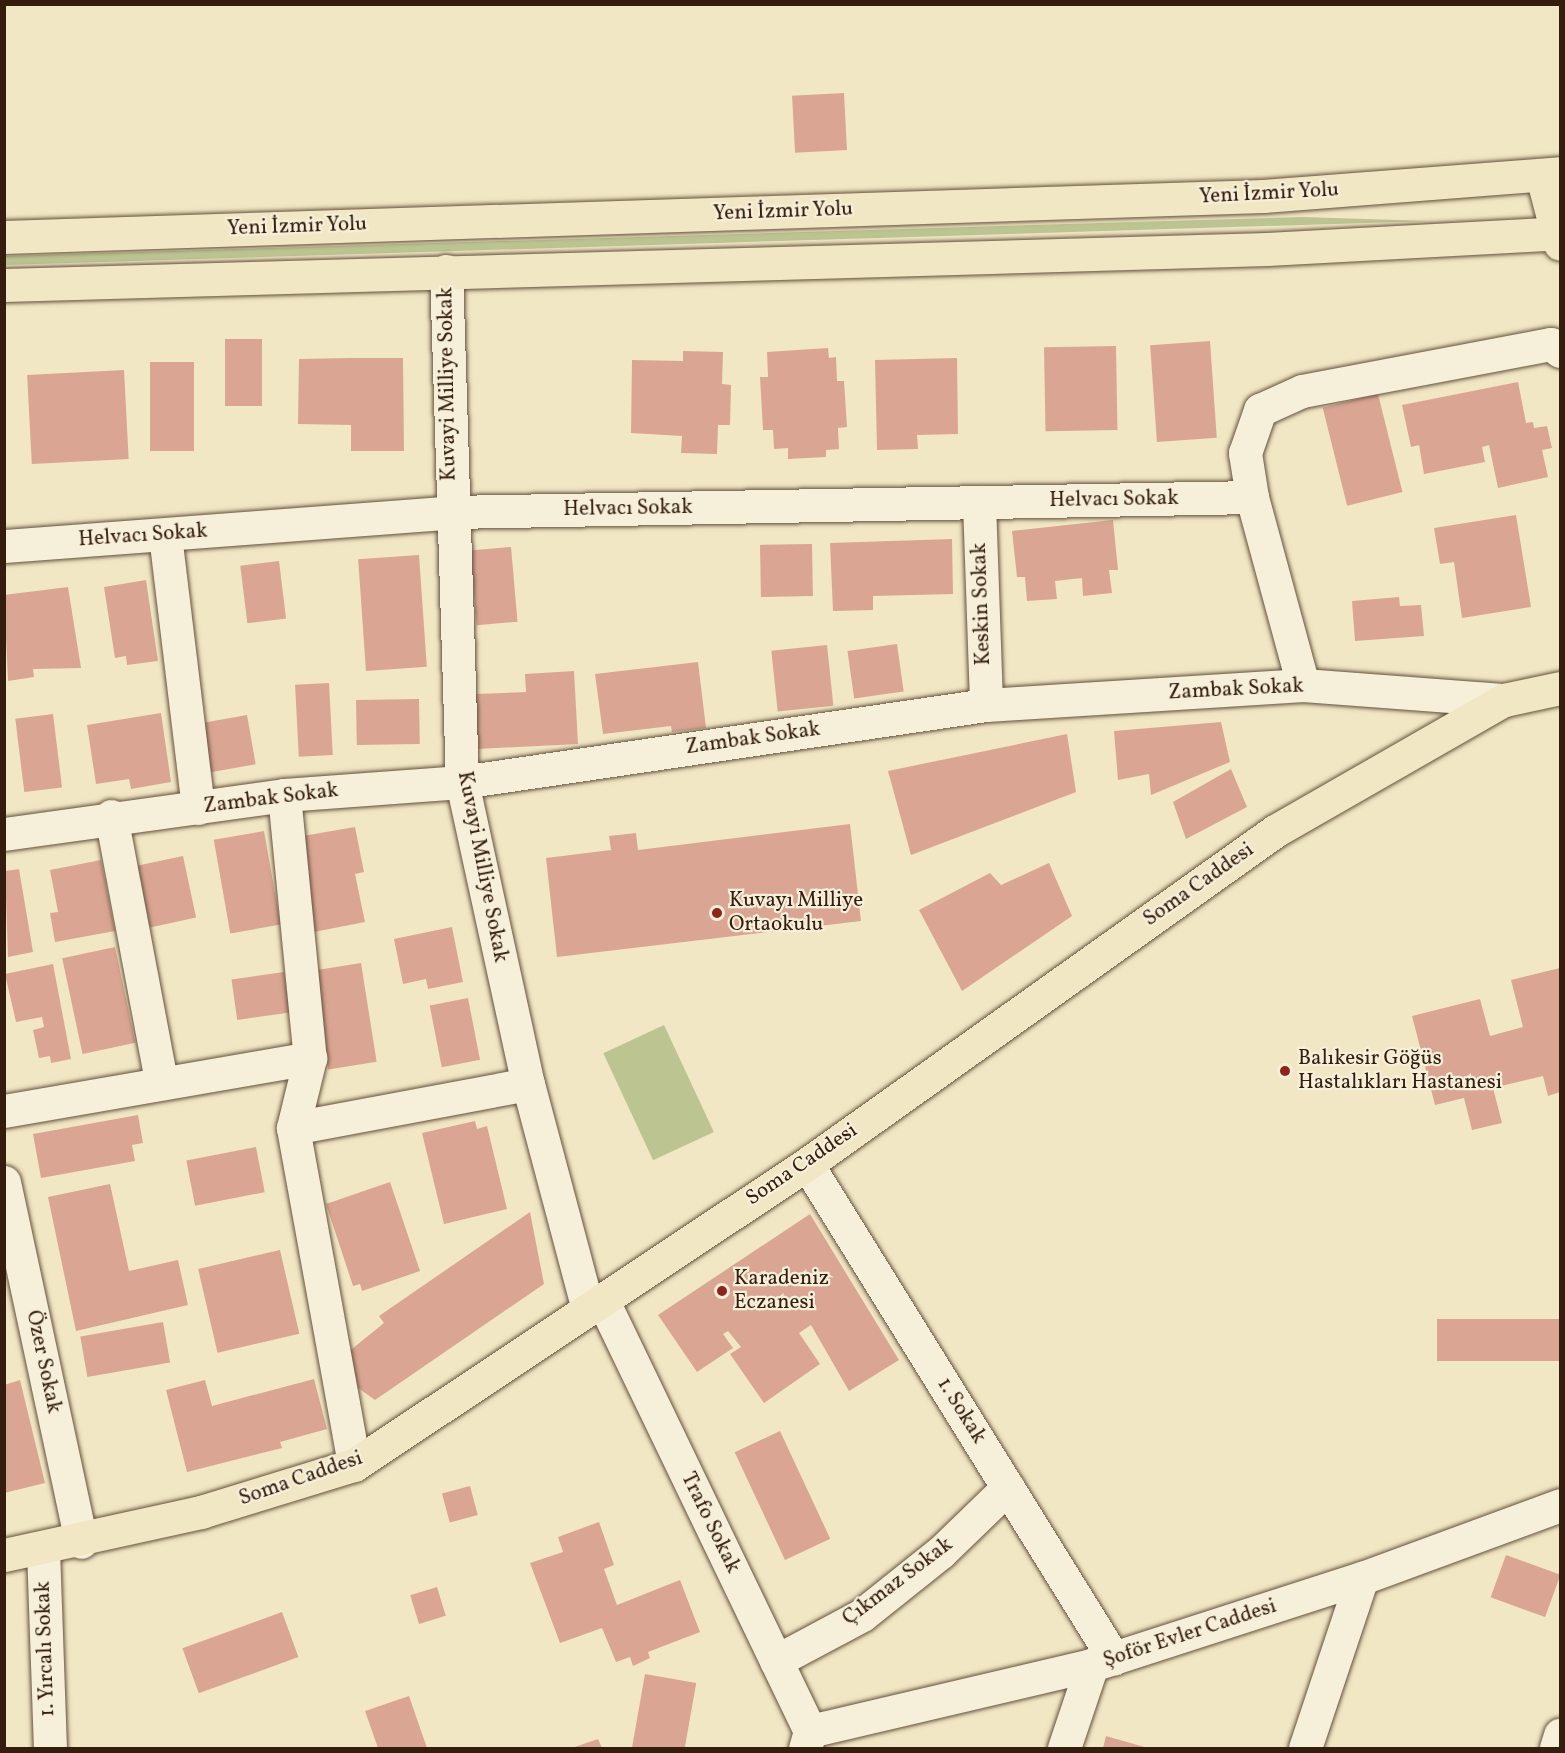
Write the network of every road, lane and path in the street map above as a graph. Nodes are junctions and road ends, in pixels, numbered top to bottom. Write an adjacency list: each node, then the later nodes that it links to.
1 (1551, 175): 2 (main road, Yeni İzmir Yolu); 3 (main road)
2 (4, 237)
3 (1559, 237): 4 (main road)
4 (446, 271): 5 (main road); 9 (street, Kuvayi Milliye Sokak)
5 (4, 285)
6 (1560, 351): 7 (street)
7 (1252, 497): 8 (street, Helvacı Sokak); 12 (street)
8 (979, 502): 9 (street, Helvacı Sokak); 15 (street, Keskin Sokak)
9 (451, 512): 10 (street, Helvacı Sokak); 16 (street, Kuvayi Milliye Sokak)
10 (165, 535): 11 (street, Helvacı Sokak); 18 (street)
11 (4, 546)
12 (1303, 685): 14 (street, Zambak Sokak); 15 (street, Zambak Sokak)
13 (1560, 688): 14 (main road, Soma Caddesi)
14 (1504, 700): 26 (main road, Soma Caddesi)
15 (986, 705): 16 (street, Zambak Sokak)
16 (462, 782): 17 (street, Zambak Sokak); 23 (street, Kuvayi Milliye Sokak)
17 (284, 795): 18 (street, Zambak Sokak); 21 (street)
18 (198, 808): 19 (street, Zambak Sokak)
19 (111, 816): 20 (street, Zambak Sokak); 22 (street)
20 (4, 834)
21 (310, 1058): 22 (street); 25 (street)
22 (161, 1081): 24 (street)
23 (528, 1084): 25 (street); 28 (street, Kuvayi Milliye Sokak)
24 (4, 1111)
25 (292, 1128): 29 (street)
26 (807, 1164): 28 (main road, Soma Caddesi); 30 (street, 1. Sokak)
27 (4, 1182): 32 (street, Özer Sokak)
28 (595, 1304): 29 (main road, Soma Caddesi); 36 (street, Trafo Sokak)
29 (354, 1465): 32 (main road, Soma Caddesi)
30 (1008, 1487): 36 (street, Çıkmaz Sokak); 37 (street, 1. Sokak)
31 (1560, 1506): 35 (street, Şoför Evler Caddesi)
32 (81, 1542): 33 (main road, Soma Caddesi)
33 (43, 1549): 34 (main road, Soma Caddesi); 40 (street, 1. Yırcalı Sokak)
34 (4, 1555)
35 (1362, 1578): 37 (street, Şoför Evler Caddesi); 42 (street)
36 (776, 1661): 39 (street, Trafo Sokak)
37 (1103, 1662): 39 (street, Şoför Evler Caddesi); 41 (street)
38 (1560, 1735): 43 (street)
39 (808, 1740)
40 (50, 1749)
41 (1064, 1749)
42 (1305, 1749)
43 (1556, 1749)

